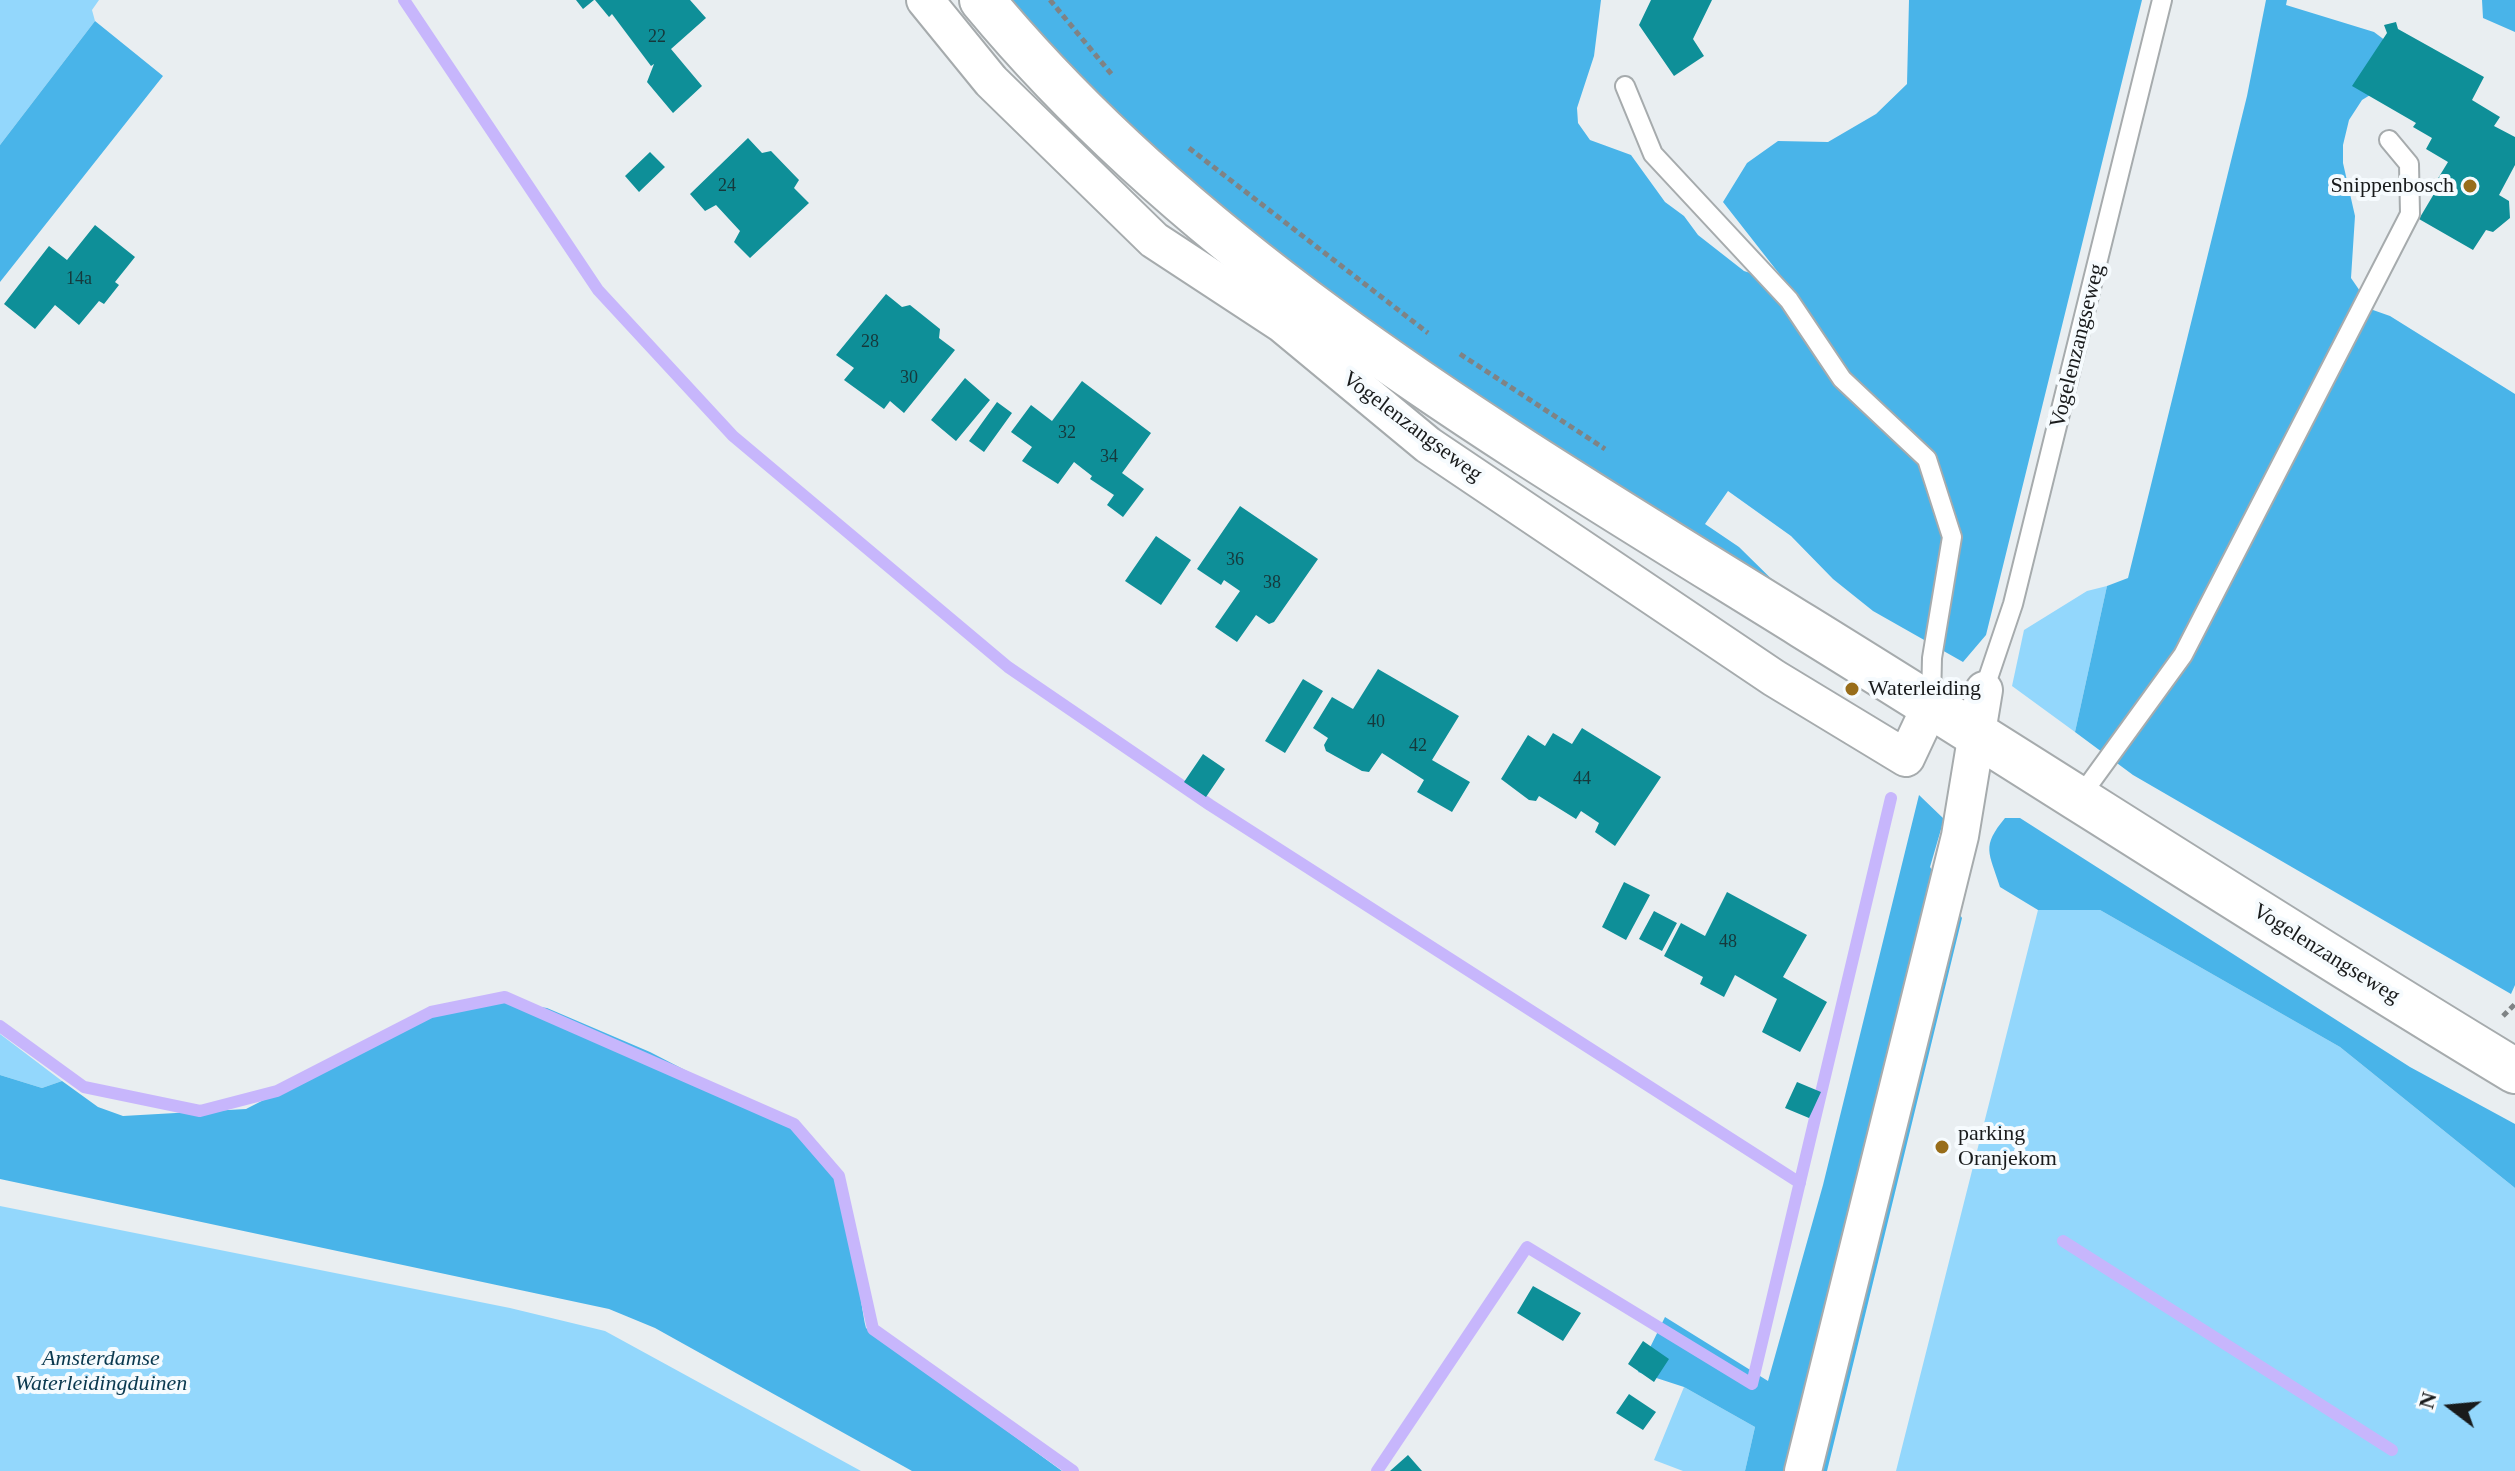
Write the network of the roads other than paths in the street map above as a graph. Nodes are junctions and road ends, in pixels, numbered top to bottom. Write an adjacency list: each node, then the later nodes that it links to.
1 (925, 0): 6 (street, Vogelenzangseweg)
2 (982, 0): 6 (main road, Vogelenzangseweg)
3 (2162, 0): 7 (lane, Vogelenzangseweg)
4 (1625, 86): 8 (lane)
5 (2389, 140): 10 (lane)
6 (1290, 311): 8 (main road, Vogelenzangseweg); 8 (street, Vogelenzangseweg)
7 (1984, 690): 9 (street, Vogelenzangseweg)
8 (1930, 707): 9 (main road, Vogelenzangseweg)
9 (1975, 735): 10 (main road, Vogelenzangseweg); 12 (street)
10 (2077, 801): 11 (main road, Vogelenzangseweg)
11 (2515, 1071)
12 (1803, 1471)

